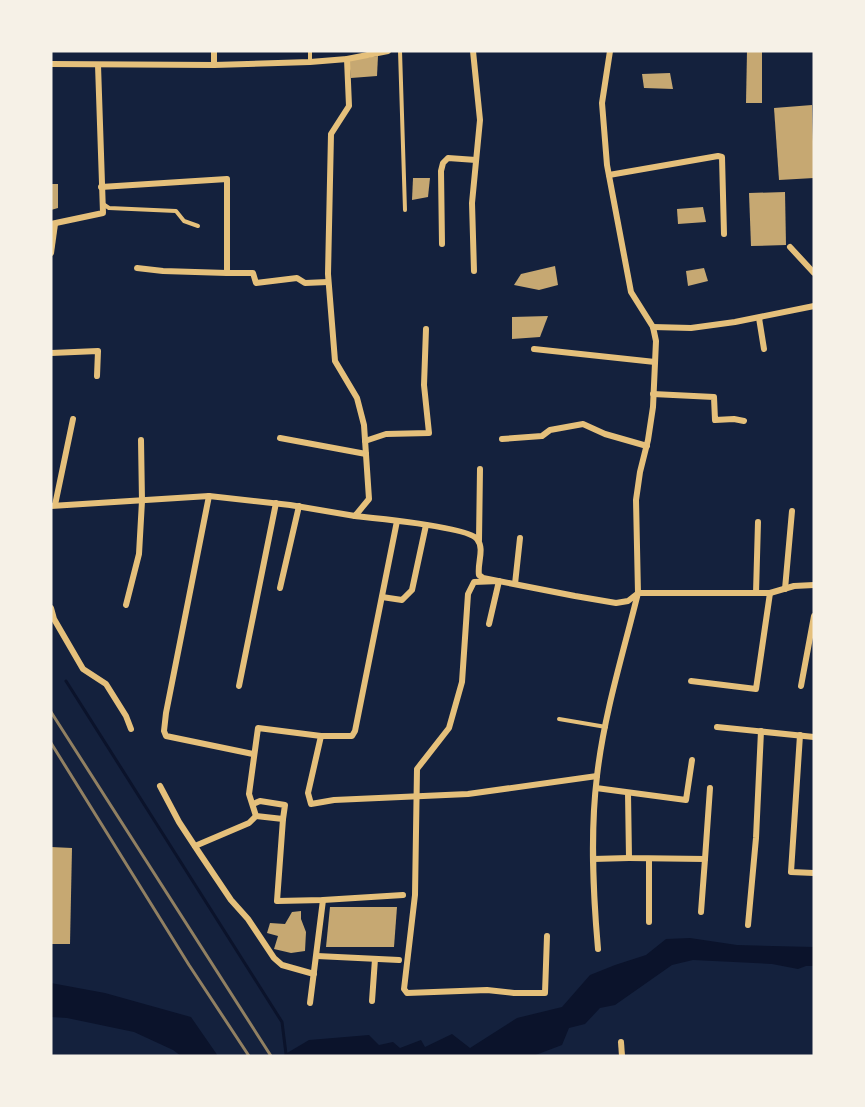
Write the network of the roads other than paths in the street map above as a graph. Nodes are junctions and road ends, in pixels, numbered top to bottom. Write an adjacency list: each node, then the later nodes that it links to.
1 (214, 51): 12 (street)
2 (310, 51): 9 (lane)
3 (388, 51): 7 (street)
4 (400, 51): 17 (lane)
5 (473, 51): 13 (street)
6 (610, 51): 14 (street)
7 (369, 52): 8 (street)
8 (347, 58): 9 (street); 28 (street)
9 (310, 63): 12 (street)
10 (51, 64): 11 (street)
11 (98, 65): 12 (street); 15 (street)
12 (214, 65)
13 (476, 160): 21 (street); 25 (street)
14 (609, 175): 20 (street); 31 (street)
15 (101, 187): 16 (street); 26 (street)
16 (102, 204): 18 (street); 19 (lane)
17 (405, 210)
18 (53, 224): 23 (street)
19 (198, 226)
20 (724, 234)
21 (442, 244)
22 (790, 247): 27 (street)
23 (51, 253)
24 (137, 268): 26 (street)
25 (474, 272)
26 (227, 273): 28 (street)
27 (814, 273)
28 (328, 282): 44 (street)
29 (814, 306): 30 (street)
30 (759, 318): 31 (street); 33 (street)
31 (653, 327): 36 (street)
32 (426, 329): 44 (street)
33 (764, 349)
34 (534, 350): 36 (street)
35 (51, 352): 37 (street)
36 (655, 362): 38 (street)
37 (97, 376)
38 (653, 394): 40 (street); 45 (street)
39 (73, 419): 51 (street)
40 (744, 421)
41 (280, 438): 46 (street)
42 (502, 439): 45 (street)
43 (141, 440): 49 (street)
44 (365, 441): 46 (street)
45 (647, 446): 65 (street)
46 (366, 454): 54 (street)
47 (480, 469): 59 (street)
48 (209, 496): 49 (street); 50 (street); 84 (street)
49 (142, 501): 51 (street); 69 (street)
50 (276, 503): 52 (street); 74 (street)
51 (52, 506)
52 (299, 506): 54 (street); 63 (street)
53 (792, 511): 64 (street)
54 (356, 516): 55 (street)
55 (397, 521): 57 (street); 68 (street)
56 (758, 522): 66 (street)
57 (426, 525): 59 (street); 68 (street)
58 (520, 538): 61 (street)
59 (479, 540): 60 (street)
60 (498, 581): 61 (street); 72 (street); 91 (street)
61 (515, 585): 65 (street)
62 (814, 585): 64 (street)
63 (280, 588)
64 (785, 589): 67 (street)
65 (638, 593): 66 (street); 77 (street)
66 (756, 593): 67 (street)
67 (770, 593): 73 (street)
68 (382, 597): 82 (street)
69 (126, 605)
70 (51, 608): 79 (street)
71 (814, 616): 75 (street)
72 (489, 624)
73 (692, 681)
74 (239, 686)
75 (801, 686)
76 (560, 719): 77 (lane)
77 (606, 727): 86 (street)
78 (717, 727): 80 (street)
79 (130, 729)
80 (760, 731): 81 (street); 105 (street)
81 (800, 735): 83 (street); 100 (street)
82 (321, 736): 84 (street); 91 (street)
83 (814, 737)
84 (253, 754): 92 (street)
85 (692, 760): 90 (street)
86 (597, 776): 88 (street); 91 (street)
87 (160, 786): 95 (street)
88 (596, 788): 90 (street); 98 (street)
89 (710, 788): 99 (street)
90 (628, 793): 96 (street)
91 (417, 796): 106 (street)
92 (253, 804): 93 (street); 94 (street)
93 (256, 816): 94 (street); 95 (street)
94 (284, 819): 102 (street)
95 (195, 846): 111 (street)
96 (629, 858): 97 (street); 98 (street)
97 (650, 858): 99 (street); 104 (street)
98 (593, 859): 107 (street)
99 (705, 859): 103 (street)
100 (814, 873)
101 (402, 895): 102 (street)
102 (322, 900): 108 (street)
103 (701, 912)
104 (648, 922)
105 (748, 925)
106 (547, 936)
107 (598, 949)
108 (317, 956): 109 (street); 111 (street)
109 (375, 959): 110 (street); 112 (street)
110 (399, 960)
111 (314, 974): 113 (street)
112 (372, 1001)
113 (310, 1002)
114 (621, 1042): 115 (street)
115 (622, 1056)

